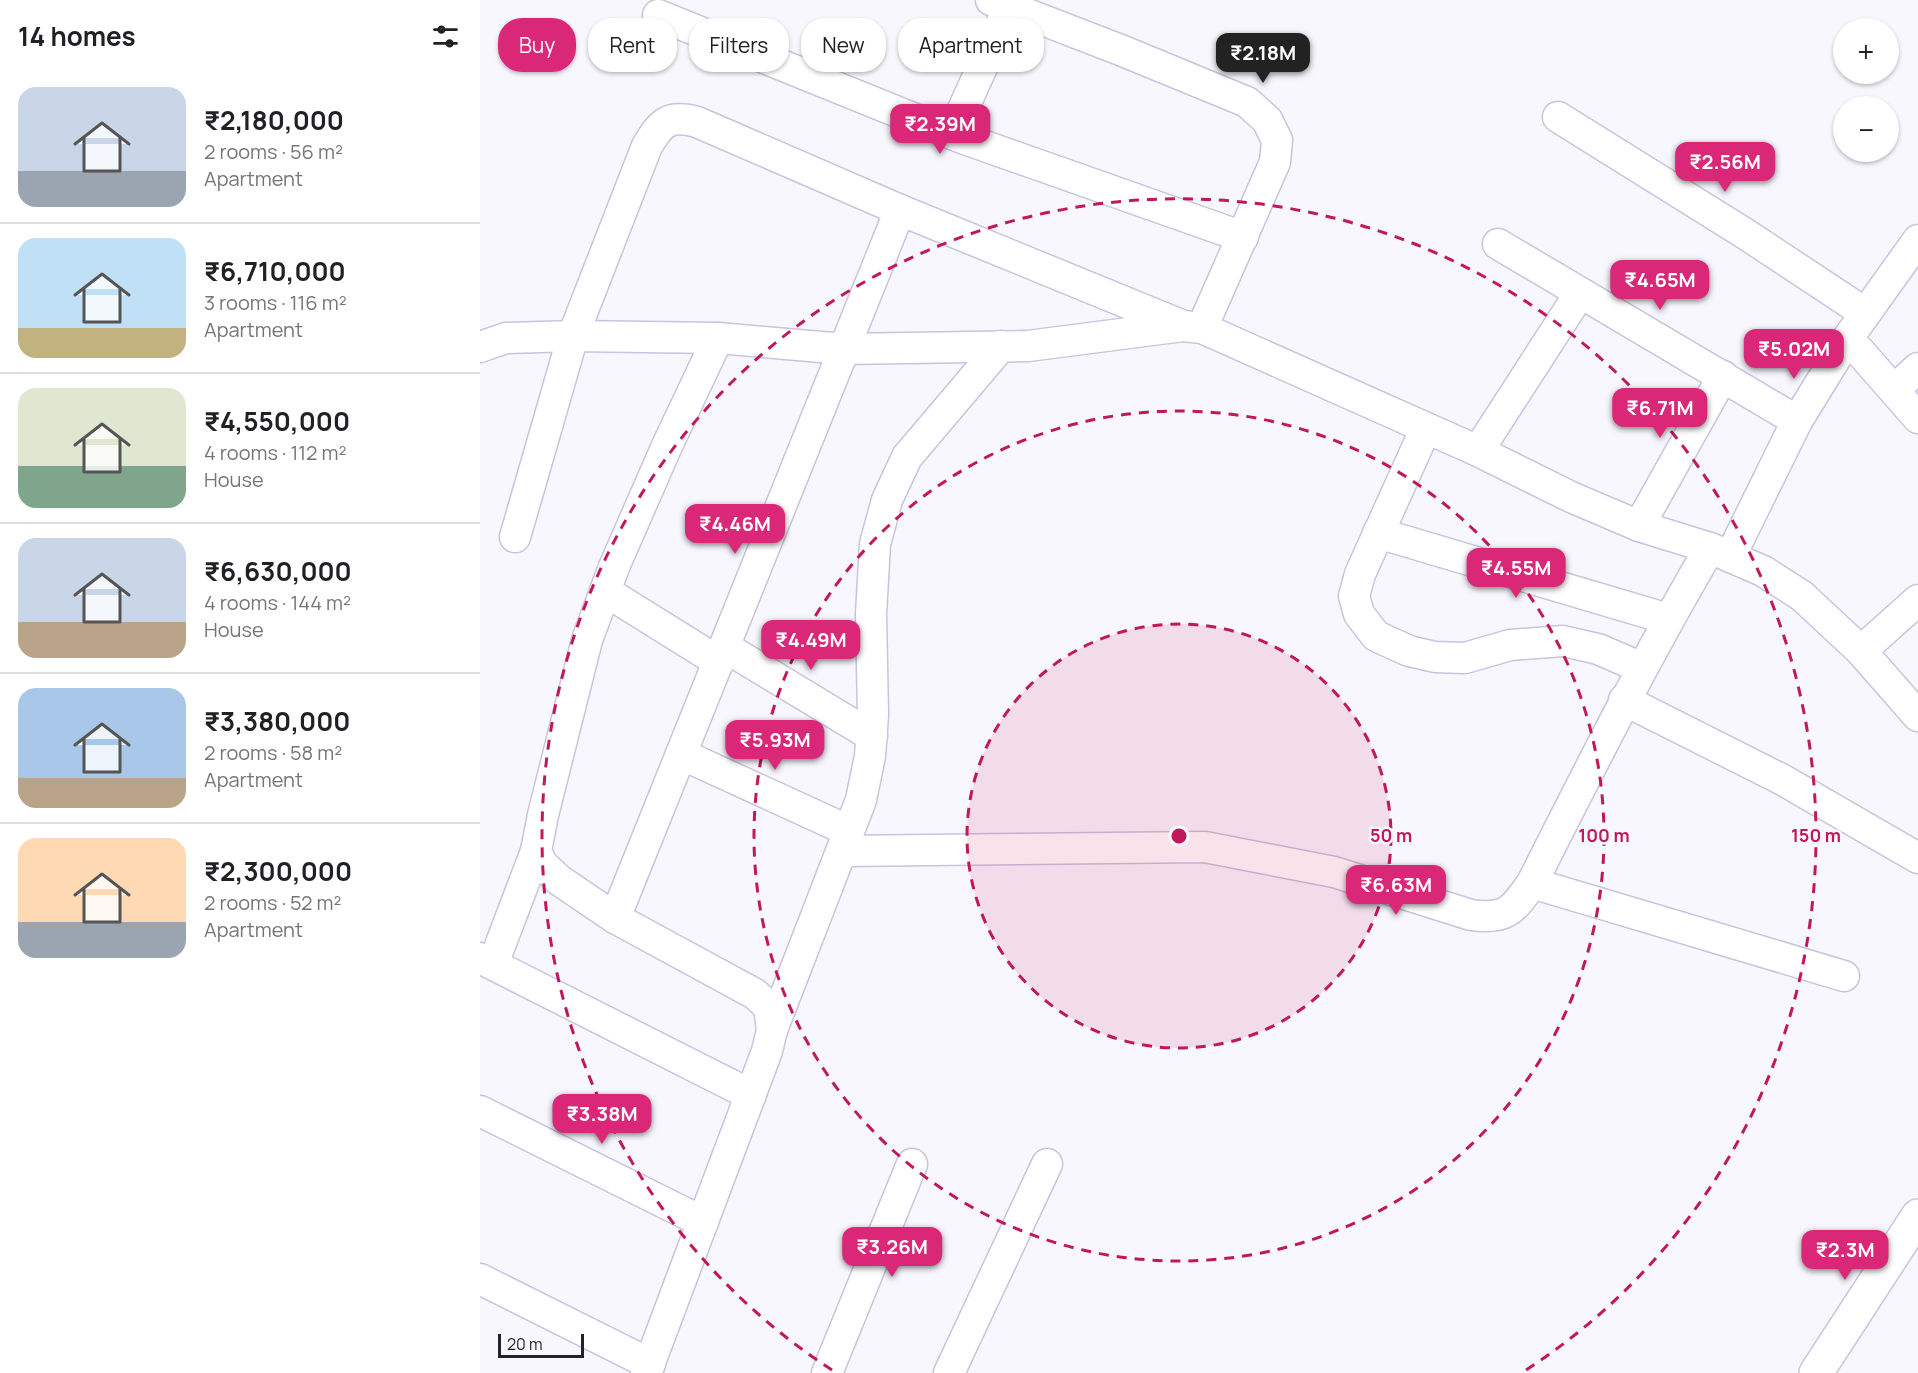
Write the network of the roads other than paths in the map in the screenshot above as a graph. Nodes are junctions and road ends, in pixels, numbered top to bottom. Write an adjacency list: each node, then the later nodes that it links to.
1 (1000, 4): 4 (street); 6 (street)
2 (658, 15): 4 (street)
3 (1558, 117): 10 (street)
4 (952, 134): 6 (street)
5 (900, 210): 11 (street); 12 (street); 17 (street)
6 (1243, 237): 11 (street)
7 (1918, 240): 10 (street)
8 (1498, 244): 9 (street)
9 (1581, 293): 19 (street); 24 (street)
10 (1864, 313): 14 (street)
11 (1193, 327): 15 (street); 23 (street)
12 (573, 336): 13 (street); 16 (street); 27 (street)
13 (718, 338): 17 (street); 29 (street)
14 (1848, 338): 20 (street); 22 (street)
15 (1001, 346): 17 (street); 37 (street)
16 (480, 347)
17 (844, 349): 33 (street)
18 (1918, 368): 20 (street)
19 (1723, 376): 22 (street); 25 (street)
20 (1894, 390): 21 (street)
21 (1918, 418)
22 (1797, 421): 28 (street)
23 (1426, 428): 24 (street); 26 (street)
24 (1478, 451): 25 (street)
25 (1639, 526): 28 (street)
26 (1378, 533): 31 (street); 34 (street)
27 (515, 537)
28 (1720, 552): 31 (street); 32 (street)
29 (605, 591): 33 (street); 40 (street)
30 (1918, 600): 32 (street)
31 (1668, 619): 34 (street)
32 (1861, 651): 36 (street)
33 (722, 654): 37 (street); 38 (street)
34 (1642, 668): 35 (street)
35 (1624, 700): 41 (street); 42 (street)
36 (1918, 716)
37 (872, 736): 39 (street)
38 (681, 754): 39 (street); 43 (street)
39 (846, 841): 42 (street); 46 (street)
40 (536, 851): 43 (street); 44 (street)
41 (1918, 858)
42 (1532, 883): 45 (street)
43 (615, 918): 46 (street)
44 (486, 961): 47 (street)
45 (1844, 976)
46 (772, 1030): 47 (street)
47 (751, 1095): 52 (street)
48 (480, 1111): 52 (street)
49 (912, 1164): 55 (street)
50 (1047, 1164): 56 (street)
51 (1918, 1216): 57 (street)
52 (703, 1222): 54 (street)
53 (480, 1279): 54 (street)
54 (648, 1368)
55 (827, 1373)
56 (949, 1373)
57 (1815, 1373)

